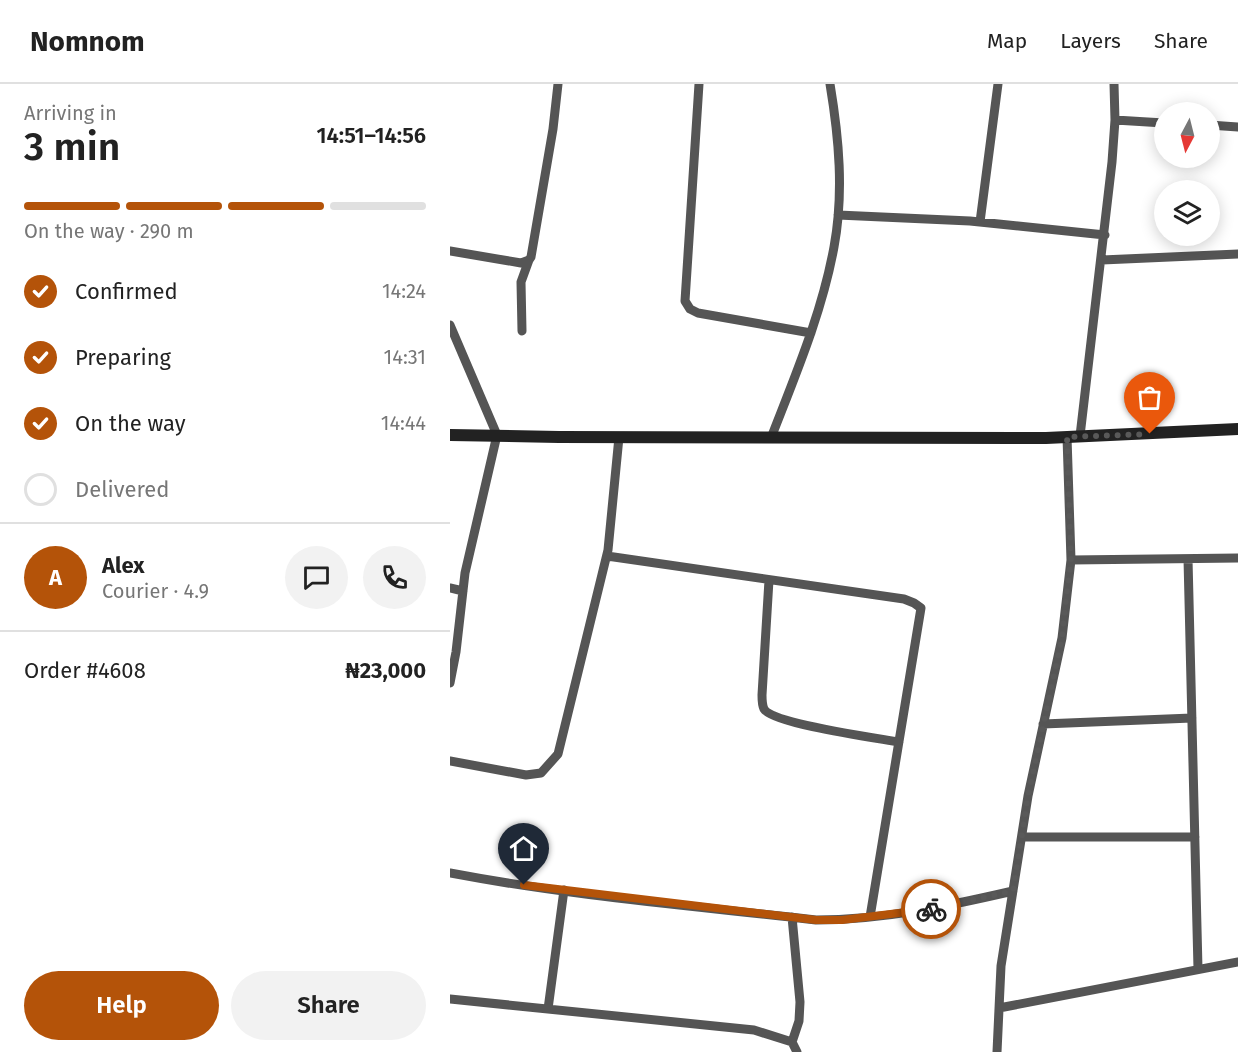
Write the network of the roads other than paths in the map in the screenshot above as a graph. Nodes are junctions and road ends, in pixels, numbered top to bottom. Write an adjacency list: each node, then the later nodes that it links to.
1 (558, 84): 15 (street)
2 (699, 84): 19 (street)
3 (831, 84): 10 (street)
4 (998, 84): 11 (street)
5 (1114, 84): 6 (street)
6 (1115, 120): 7 (street); 12 (street)
7 (1154, 122)
8 (1220, 126): 9 (street)
9 (1238, 127)
10 (838, 215): 11 (street); 19 (street)
11 (980, 222): 12 (street)
12 (1105, 235): 16 (street)
13 (450, 251): 15 (street)
14 (1238, 254): 16 (street)
15 (529, 260): 18 (street)
16 (1102, 260): 23 (street)
17 (450, 326): 22 (street)
18 (522, 331)
19 (811, 333): 25 (street)
20 (1238, 429): 23 (main road)
21 (450, 435): 22 (main road)
22 (497, 435): 24 (main road); 32 (street)
23 (1074, 436): 25 (main road); 29 (street)
24 (619, 437): 25 (main road); 26 (street)
25 (771, 438)
26 (607, 556): 30 (street); 37 (street)
27 (1238, 558): 28 (street)
28 (1188, 559): 29 (street); 34 (street)
29 (1071, 560): 35 (street)
30 (770, 580): 36 (street); 36 (street)
31 (450, 588): 32 (street)
32 (463, 591): 33 (street)
33 (450, 683)
34 (1192, 718): 35 (street); 39 (street)
35 (1043, 724): 38 (street)
36 (899, 742): 44 (street)
37 (450, 761)
38 (1022, 837): 39 (street); 42 (street)
39 (1195, 837): 46 (street)
40 (450, 873): 41 (street)
41 (564, 890): 43 (street); 49 (street)
42 (1013, 891): 44 (street); 48 (street)
43 (792, 917): 44 (street); 50 (street)
44 (870, 917)
45 (1238, 962): 46 (street)
46 (1198, 969): 48 (street)
47 (450, 999): 49 (street)
48 (999, 1008): 52 (street)
49 (548, 1009): 50 (street)
50 (792, 1042): 51 (street)
51 (796, 1052)
52 (997, 1052)

